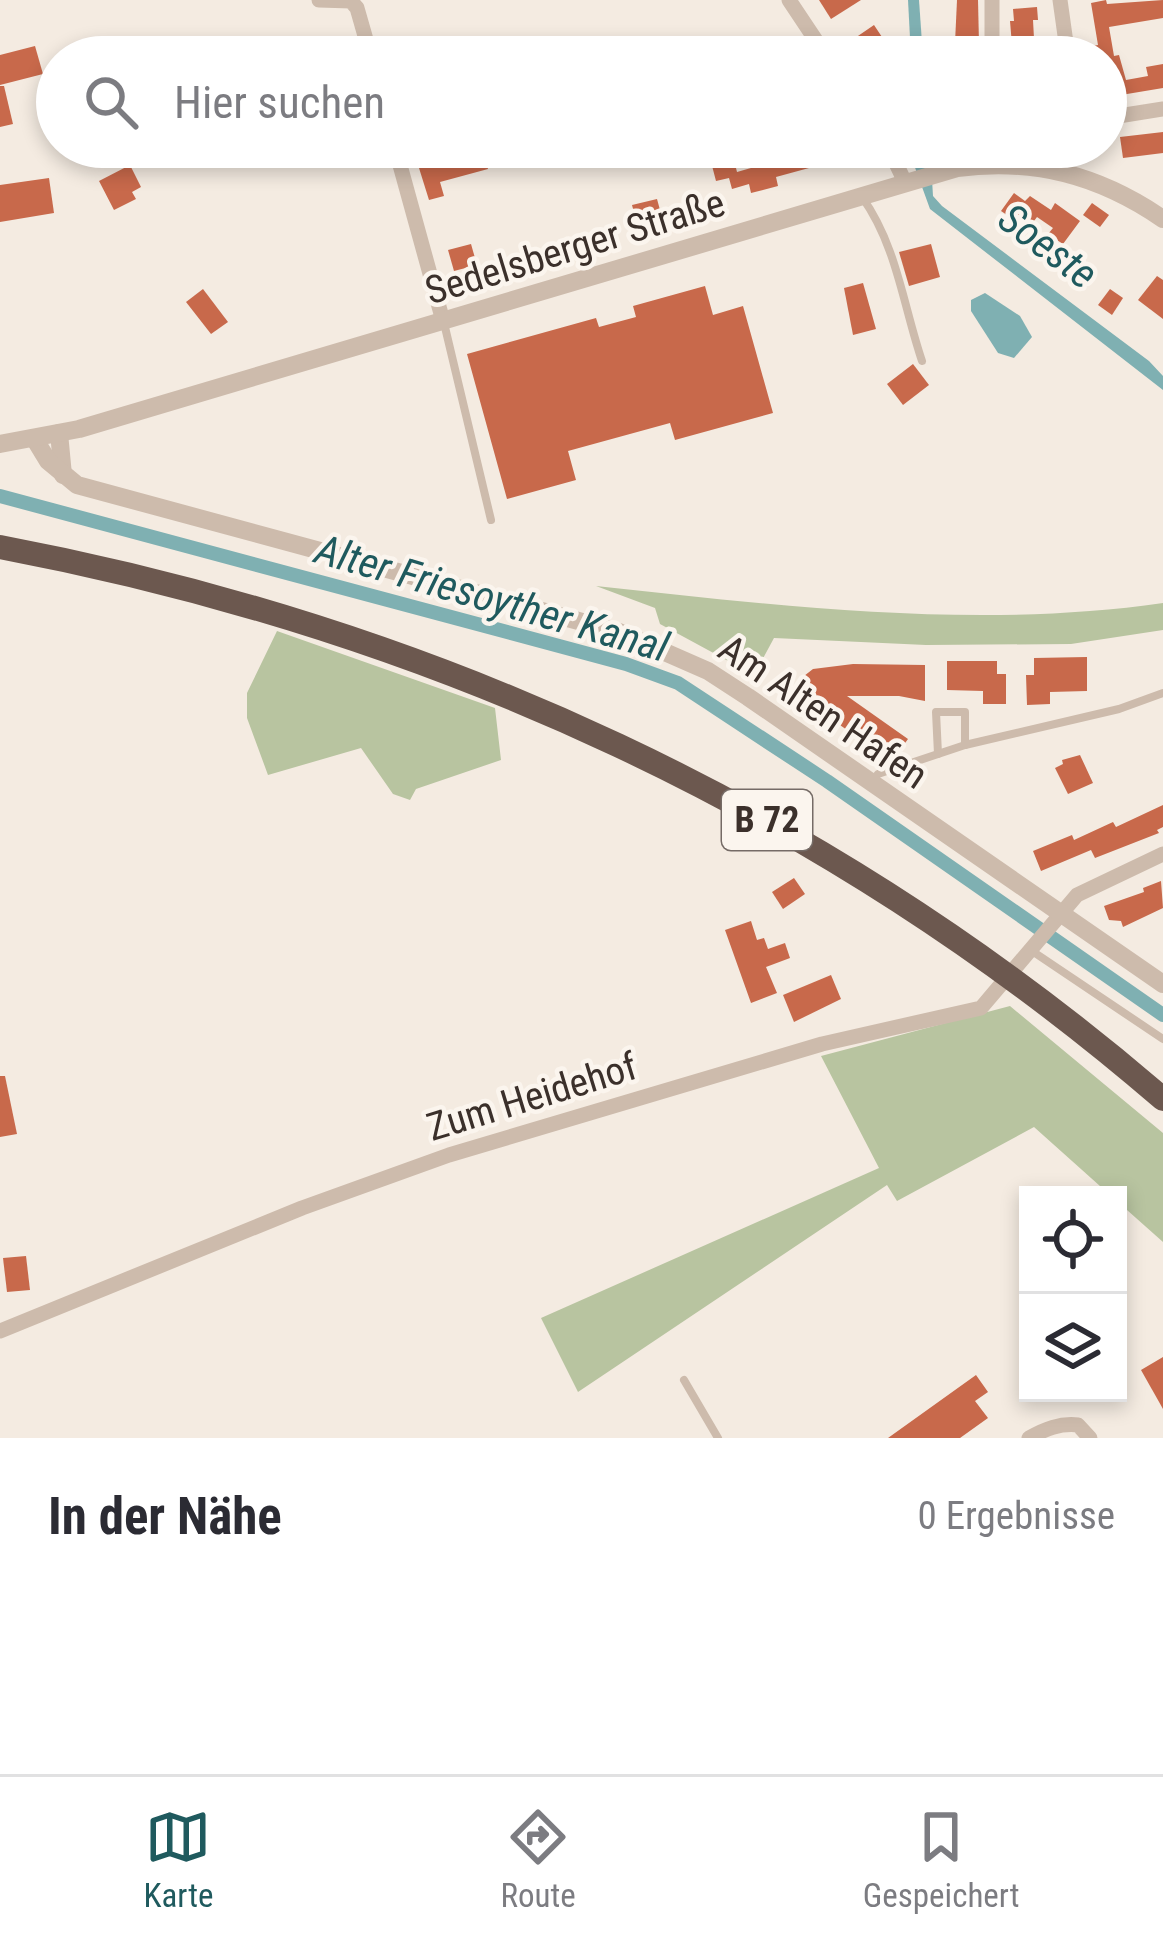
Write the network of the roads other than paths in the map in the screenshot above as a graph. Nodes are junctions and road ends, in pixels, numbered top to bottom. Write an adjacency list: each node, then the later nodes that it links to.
1 (319, 0): 5 (street)
2 (789, 0): 6 (street)
3 (992, 0): 7 (street)
4 (1060, 0): 8 (street)
5 (365, 36)
6 (813, 36)
7 (992, 36)
8 (1065, 36)
9 (1163, 109): 10 (street)
10 (1127, 115)
11 (401, 168): 20 (street)
12 (900, 168): 17 (street)
13 (967, 168): 17 (street, Sedelsberger Straße)
14 (1049, 168): 16 (street, Sedelsberger Straße)
15 (1065, 168): 16 (street)
16 (1064, 171): 19 (street, Sedelsberger Straße)
17 (908, 181): 18 (street, Sedelsberger Straße)
18 (861, 196): 20 (street, Sedelsberger Straße); 21 (lane)
19 (1163, 219)
20 (443, 321): 22 (street, Sedelsberger Straße); 26 (lane)
21 (922, 361)
22 (59, 433): 23 (street, Sedelsberger Straße); 25 (street)
23 (34, 438): 24 (street, Sedelsberger Straße); 25 (street, Am Alten Hafen)
24 (0, 444)
25 (63, 475): 31 (street, Am Alten Hafen)
26 (491, 520)
27 (0, 547): 36 (highway, B 72)
28 (1163, 693): 29 (lane)
29 (965, 745): 30 (lane); 30 (lane)
30 (938, 754): 31 (lane)
31 (871, 782): 33 (street, Am Alten Hafen)
32 (1163, 854): 33 (street, Zum Heidehof)
33 (1046, 932): 34 (street, Am Alten Hafen); 35 (lane); 37 (street, Zum Heidehof)
34 (1163, 984)
35 (1163, 1040)
36 (1163, 1099)
37 (0, 1331)
38 (684, 1380): 40 (lane)
39 (1088, 1435): 41 (street)
40 (718, 1438)
41 (1029, 1438)

